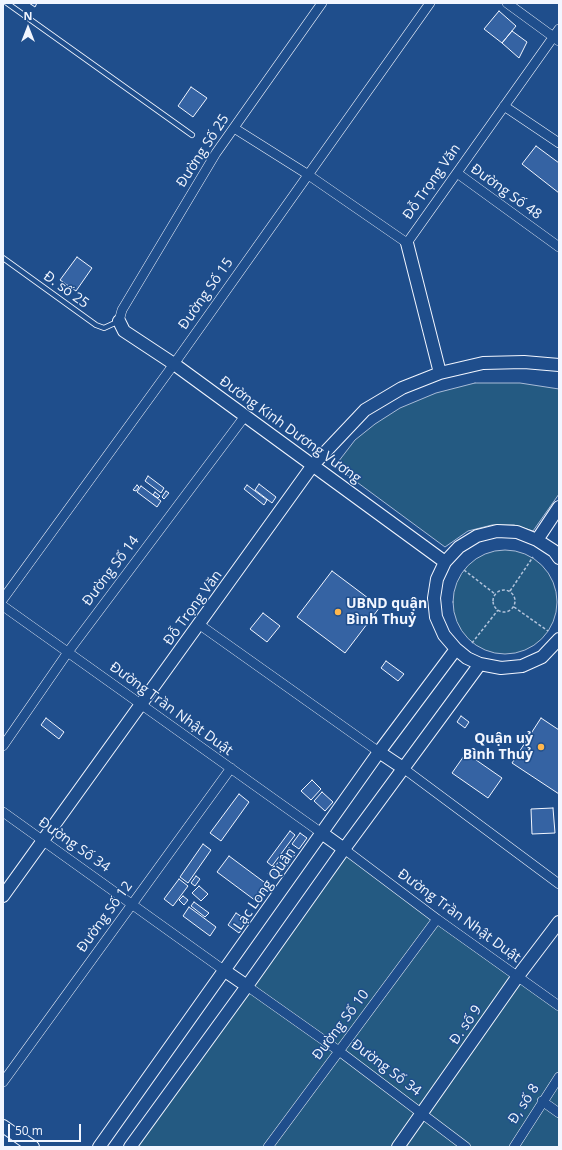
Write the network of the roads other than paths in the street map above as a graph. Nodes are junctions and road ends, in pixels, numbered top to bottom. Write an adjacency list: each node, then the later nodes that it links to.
1 (7, 3): 8 (lane)
2 (322, 3): 7 (street, Đường Số 25)
3 (430, 3): 11 (street, Đường Số 15)
4 (507, 3): 5 (street)
5 (557, 36): 6 (street, Đỗ Trọng Văn)
6 (504, 106): 9 (street); 10 (street, Đỗ Trọng Văn)
7 (234, 128): 11 (street); 15 (street, Đường Số 25)
8 (192, 135)
9 (559, 143)
10 (457, 173): 12 (street, Đỗ Trọng Văn); 13 (street, Đường Số 48)
11 (307, 174): 12 (street); 16 (street, Đường Số 15)
12 (407, 243): 18 (street, Đỗ Trọng Văn)
13 (559, 247)
14 (3, 258): 15 (lane, Đ. số 25)
15 (119, 321): 16 (street, Đường Kinh Dương Vương)
16 (174, 364): 19 (street, Đường Kinh Dương Vương); 25 (street, Đường Số 15)
17 (559, 365): 18 (street, Đỗ Trọng Văn)
18 (440, 373): 20 (street, Đỗ Trọng Văn)
19 (245, 416): 20 (street, Đường Kinh Dương Vương); 30 (street, Đường Số 14)
20 (313, 465): 24 (street, Đường Kinh Dương Vương); 27 (street, Đỗ Trọng Văn)
21 (559, 507): 22 (street)
22 (537, 540): 23 (street); 24 (street)
23 (557, 551)
24 (445, 562): 29 (street)
25 (3, 599)
26 (3, 606): 30 (street, Đường Trần Nhật Duật)
27 (200, 625): 32 (street, Đỗ Trọng Văn); 34 (street)
28 (559, 641): 31 (street)
29 (456, 650): 31 (street); 34 (street, Lạc Long Quân)
30 (68, 652): 32 (street, Đường Trần Nhật Duật); 33 (street, Đường Số 14)
31 (480, 664): 36 (street)
32 (142, 704): 35 (street, Đường Trần Nhật Duật); 39 (street, Đỗ Trọng Văn)
33 (3, 746)
34 (379, 752): 36 (street); 38 (street, Lạc Long Quân)
35 (231, 768): 38 (street, Đường Trần Nhật Duật); 43 (street, Đường Số 12)
36 (403, 768): 40 (street); 41 (street)
37 (3, 812): 39 (street, Đường Số 34)
38 (323, 834): 40 (street); 46 (street, Lạc Long Quân)
39 (43, 841): 42 (street, Đỗ Trọng Văn); 43 (street, Đường Số 34)
40 (344, 849): 44 (street, Đường Trần Nhật Duật); 48 (street)
41 (559, 884)
42 (3, 896)
43 (132, 904): 46 (street, Đường Số 34); 52 (street, Đường Số 12)
44 (437, 919): 47 (street, Đường Trần Nhật Duật); 50 (street, Đường Số 10)
45 (559, 922): 47 (street, Đ. số 9)
46 (226, 971): 48 (street); 58 (street, Lạc Long Quân)
47 (518, 976): 49 (street, Đường Trần Nhật Duật); 54 (street, Đ. số 9)
48 (247, 986): 50 (street, Đường Số 34); 59 (street)
49 (559, 1006)
50 (339, 1051): 54 (street, Đường Số 34); 60 (street, Đường Số 10)
51 (559, 1077): 53 (street, Đ, số 8)
52 (3, 1082)
53 (542, 1101): 55 (street); 63 (street, Đ, số 8)
54 (423, 1113): 61 (street, Đ. số 9); 62 (street, Đường Số 34)
55 (559, 1113)
56 (3, 1126): 57 (street)
57 (33, 1147)
58 (99, 1147)
59 (130, 1147)
60 (268, 1147)
61 (398, 1147)
62 (466, 1147)
63 (514, 1147)

